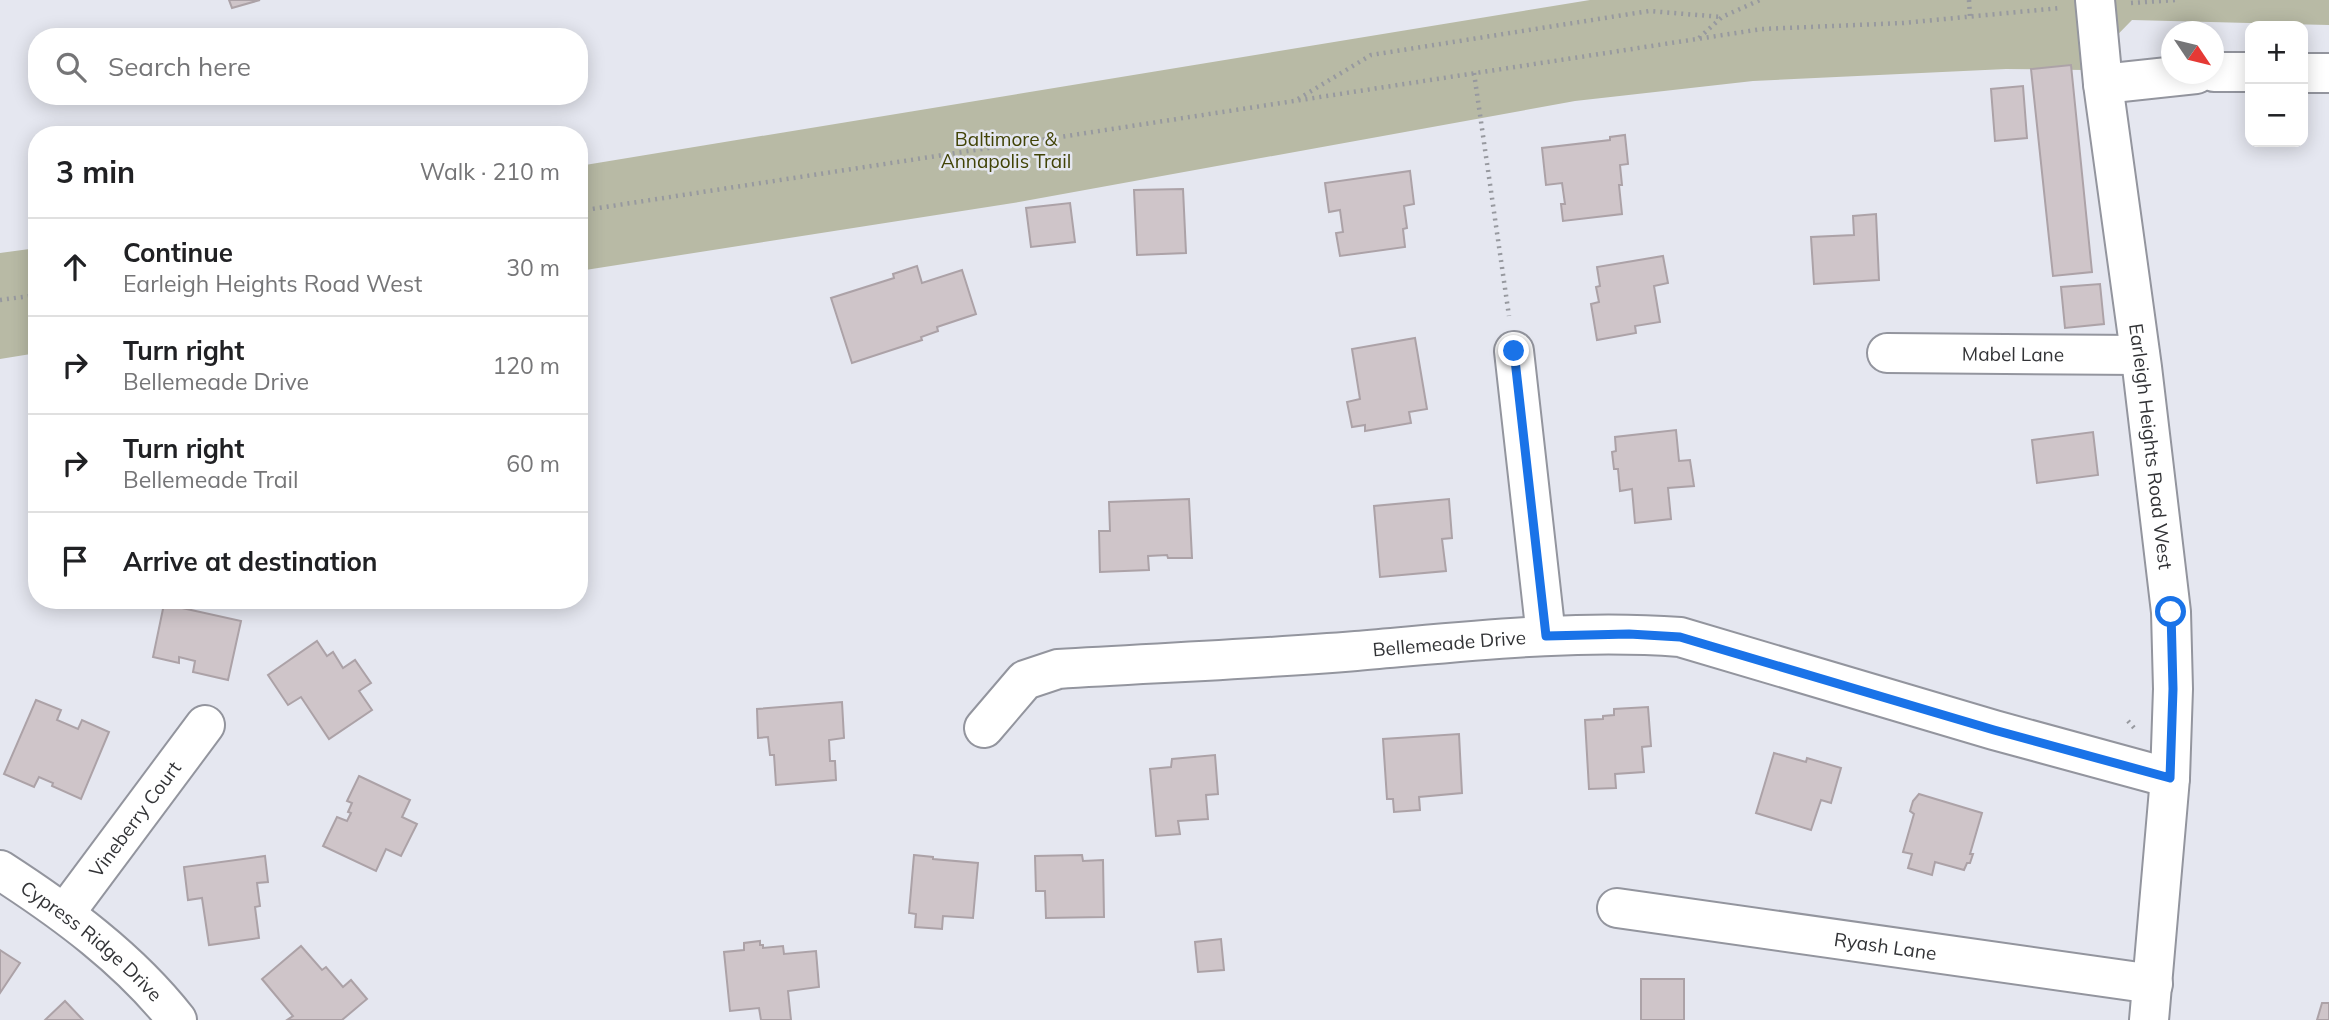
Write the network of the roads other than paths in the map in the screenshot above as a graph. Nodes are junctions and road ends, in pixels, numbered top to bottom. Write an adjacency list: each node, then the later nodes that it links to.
1 (2096, 3): 7 (street, Earleigh Heights Road West)
2 (2224, 72): 3 (street)
3 (2245, 72)
4 (2308, 73): 5 (street)
5 (2329, 73)
6 (2161, 78): 7 (street)
7 (2102, 84): 10 (street, Earleigh Heights Road West)
8 (1514, 351): 11 (street)
9 (1887, 353): 10 (street, Mabel Lane)
10 (2140, 355): 14 (street, Earleigh Heights Road West)
11 (1546, 636): 13 (street, Bellemeade Drive); 14 (street, Bellemeade Drive)
12 (205, 725): 17 (street, Vineberry Court)
13 (984, 728)
14 (2170, 778): 18 (street, Earleigh Heights Road West)
15 (0, 870): 17 (street, Cypress Ridge Drive)
16 (1618, 908): 18 (street, Ryash Lane)
17 (65, 913): 19 (street, Cypress Ridge Drive)
18 (2151, 1002)
19 (177, 1020)

